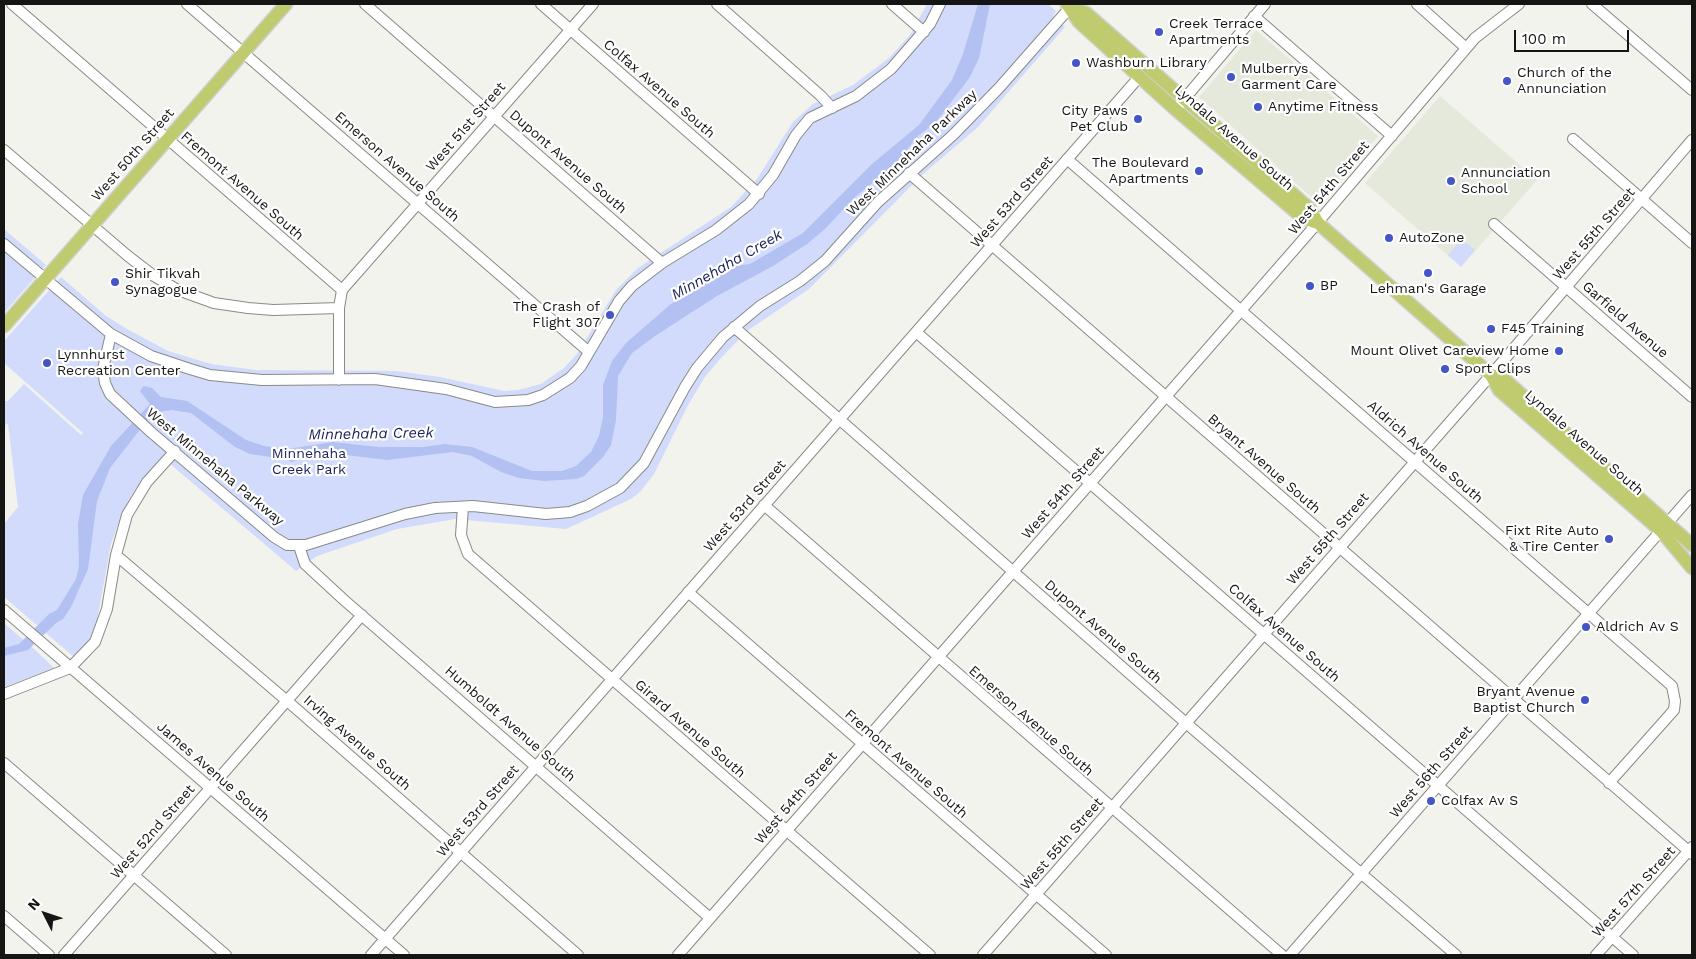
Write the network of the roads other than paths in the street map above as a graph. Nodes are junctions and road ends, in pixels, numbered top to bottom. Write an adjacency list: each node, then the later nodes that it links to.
1 (12, 4): 27 (street, Fremont Avenue South)
2 (187, 4): 19 (street, Emerson Avenue South)
3 (286, 4): 19 (main road, West 50th Street)
4 (365, 4): 25 (street, Dupont Avenue South)
5 (541, 4): 16 (street, Colfax Avenue South)
6 (593, 4): 16 (street, West 51st Street)
7 (716, 4): 23 (street)
8 (892, 4): 17 (street)
9 (940, 4): 17 (street)
10 (1265, 4): 15 (street)
11 (1417, 4): 18 (street)
12 (1519, 4): 18 (street, West 54th Street)
13 (1592, 4): 21 (street)
14 (1070, 5): 20 (main road, Lyndale Avenue South); 22 (main road, Lyndale Avenue South); 32 (street, West Minnehaha Parkway)
15 (1254, 16): 22 (street); 26 (street)
16 (570, 29): 25 (street, West 51st Street); 33 (street, Colfax Avenue South)
17 (924, 32): 23 (street)
18 (1466, 48): 26 (street, West 54th Street)
19 (243, 52): 27 (main road, West 50th Street); 35 (street, Emerson Avenue South)
20 (1140, 76): 24 (main road, Lyndale Avenue South); 31 (street, West 53rd Street)
21 (1692, 90)
22 (1184, 99): 24 (street); 36 (main road, Lyndale Avenue South)
23 (832, 108): 33 (street)
24 (1175, 109): 36 (main road, Lyndale Avenue South)
25 (494, 116): 35 (street, West 51st Street); 42 (street, Dupont Avenue South)
26 (1392, 136): 36 (street, West 54th Street)
27 (167, 138): 38 (main road, West 50th Street); 45 (street, Fremont Avenue South)
28 (1573, 139): 34 (street)
29 (1692, 140): 34 (street, West 55th Street)
30 (4, 150): 38 (street)
31 (1067, 159): 41 (street, West 53rd Street); 47 (street, Aldrich Avenue South)
32 (909, 173): 41 (street, Bryant Avenue South); 49 (street, West Minnehaha Parkway)
33 (759, 194): 42 (street)
34 (1642, 199): 39 (street); 44 (street, West 55th Street)
35 (418, 203): 45 (street, West 51st Street); 52 (street, Emerson Avenue South)
36 (1318, 223): 47 (street, West 54th Street); 53 (main road, Lyndale Avenue South)
37 (1494, 224): 44 (street, Garfield Avenue)
38 (92, 225): 43 (main road, West 50th Street); 46 (street)
39 (1692, 243)
40 (4, 244): 43 (street)
41 (993, 245): 50 (street, West 53rd Street); 55 (street, Bryant Avenue South)
42 (662, 263): 52 (street)
43 (44, 280): 48 (main road, West 50th Street); 51 (street)
44 (1566, 287): 53 (street, West 55th Street); 56 (street, Garfield Avenue)
45 (342, 290): 46 (street)
46 (339, 308): 54 (street)
47 (1241, 310): 55 (street, West 54th Street); 59 (street, Aldrich Avenue South)
48 (4, 326)
49 (734, 327): 57 (street, Dupont Avenue South); 63 (street, West Minnehaha Parkway)
50 (916, 332): 57 (street, West 53rd Street); 60 (street, Colfax Avenue South)
51 (111, 334): 54 (street); 58 (street, West Minnehaha Parkway)
52 (589, 352): 54 (street)
53 (1491, 375): 59 (street, West 55th Street); 64 (main road, Lyndale Avenue South)
54 (339, 380)
55 (1165, 397): 60 (street, West 54th Street); 67 (street, Bryant Avenue South)
56 (1692, 397)
57 (839, 420): 62 (street, West 53rd Street); 70 (street, Dupont Avenue South)
58 (175, 451): 66 (street, West Minnehaha Parkway); 68 (street)
59 (1415, 461): 67 (street, West 55th Street); 73 (street, Aldrich Avenue South)
60 (1089, 484): 70 (street, West 54th Street); 75 (street, Colfax Avenue South)
61 (1692, 495): 64 (street, West 56th Street)
62 (764, 505): 71 (street, West 53rd Street); 76 (street, Emerson Avenue South)
63 (463, 507): 66 (street, West Minnehaha Parkway); 78 (street, Girard Avenue South)
64 (1665, 527): 65 (main road); 69 (main road); 73 (street, West 56th Street)
65 (1692, 545)
66 (299, 546): 74 (street, Humboldt Avenue South)
67 (1340, 548): 75 (street, West 55th Street); 80 (street, Bryant Avenue South)
68 (116, 555): 77 (street); 81 (street, Irving Avenue South)
69 (1692, 568)
70 (1013, 571): 76 (street, West 54th Street); 82 (street, Dupont Avenue South)
71 (688, 592): 78 (street, West 53rd Street); 83 (street, Fremont Avenue South)
72 (4, 610): 77 (street, James Avenue South)
73 (1589, 614): 80 (street, West 56th Street); 86 (street, Aldrich Avenue South)
74 (362, 615): 81 (street, West 52nd Street); 85 (street, Humboldt Avenue South)
75 (1264, 633): 82 (street, West 55th Street); 87 (street, Colfax Avenue South)
76 (937, 658): 83 (street, West 54th Street); 89 (street, Emerson Avenue South)
77 (70, 668): 79 (street); 88 (street, James Avenue South)
78 (612, 679): 85 (street, West 53rd Street); 90 (street, Girard Avenue South)
79 (4, 694)
80 (1514, 700): 86 (street, Bryant Avenue South); 87 (street, West 56th Street)
81 (287, 701): 88 (street, West 52nd Street); 92 (street, Irving Avenue South)
82 (1186, 723): 89 (street, West 55th Street); 93 (street, Dupont Avenue South)
83 (862, 744): 90 (street, West 54th Street); 95 (street, Fremont Avenue South)
84 (4, 763): 94 (street)
85 (537, 766): 92 (street, West 53rd Street); 97 (street, Humboldt Avenue South)
86 (1609, 783): 91 (street, Bryant Avenue South)
87 (1437, 787): 93 (street, West 56th Street); 98 (street, Colfax Avenue South)
88 (210, 789): 94 (street, West 52nd Street); 99 (street, James Avenue South)
89 (1112, 808): 95 (street, West 55th Street); 110 (street, Emerson Avenue South)
90 (785, 832): 97 (street, West 54th Street); 107 (street, Girard Avenue South)
91 (1691, 851): 98 (street, West 57th Street)
92 (461, 852): 99 (street, West 53rd Street); 105 (street, Irving Avenue South)
93 (1362, 873): 111 (street, West 56th Street); 112 (street, Dupont Avenue South)
94 (134, 876): 101 (street, West 52nd Street); 102 (street)
95 (1036, 894): 108 (street, West 55th Street); 109 (street, Fremont Avenue South)
96 (4, 916): 100 (street)
97 (710, 918): 106 (street, West 54th Street)
98 (1612, 937): 113 (street, West 57th Street); 114 (street, Colfax Avenue South)
99 (385, 939): 103 (street, West 53rd Street); 104 (street, James Avenue South)
100 (49, 955)
101 (64, 955)
102 (226, 955)
103 (371, 955)
104 (404, 955)
105 (578, 955)
106 (678, 955)
107 (930, 955)
108 (984, 955)
109 (1106, 955)
110 (1282, 955)
111 (1290, 955)
112 (1456, 955)
113 (1596, 955)
114 (1633, 955)

